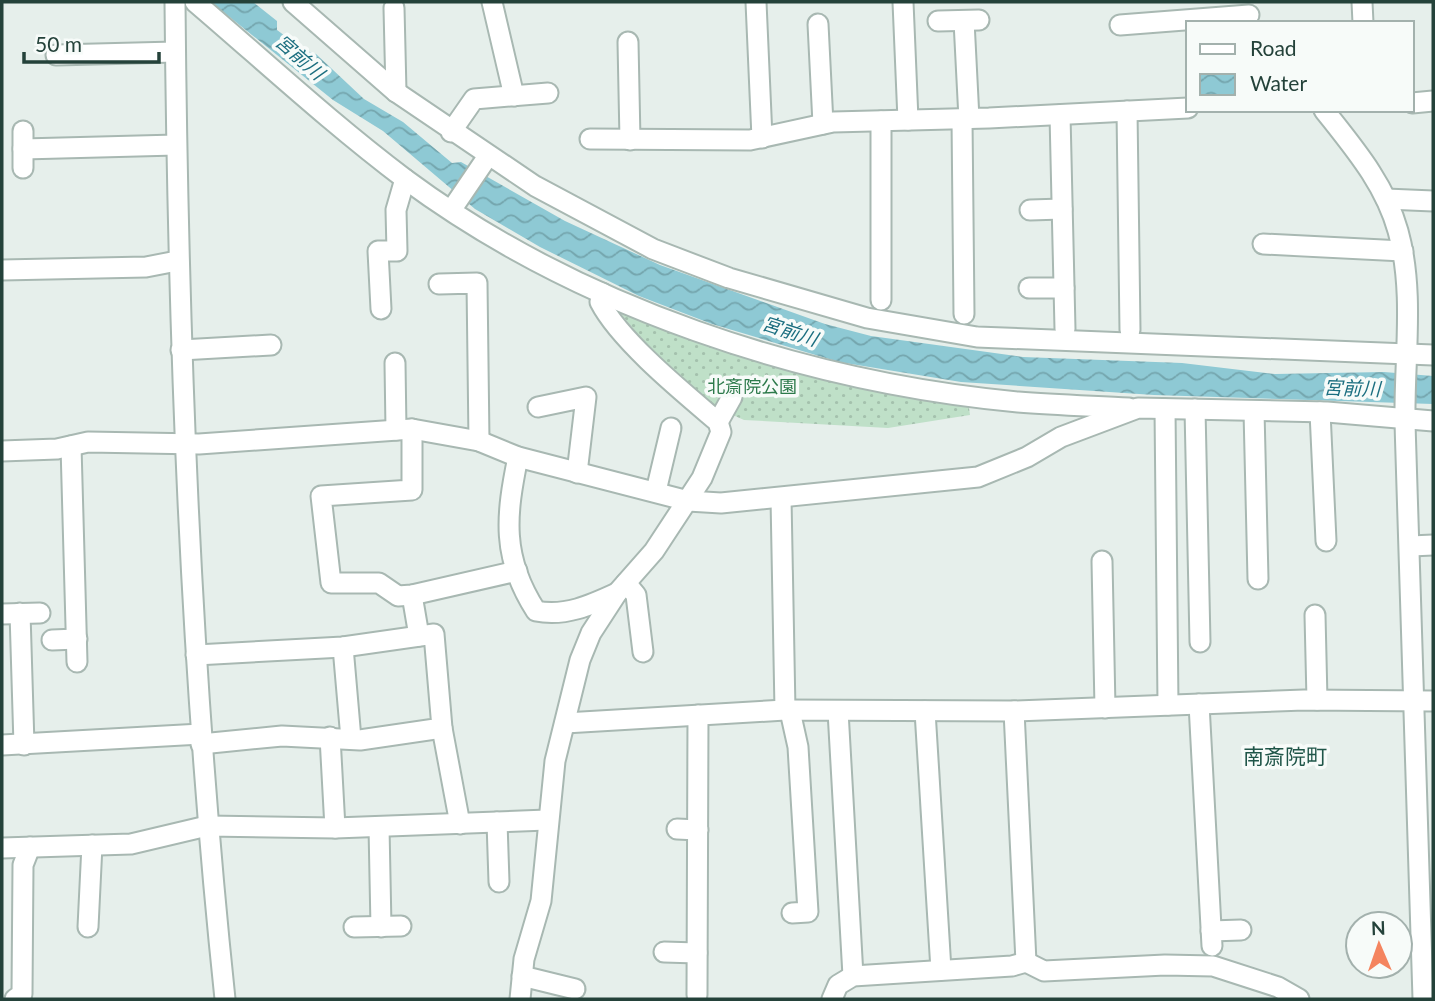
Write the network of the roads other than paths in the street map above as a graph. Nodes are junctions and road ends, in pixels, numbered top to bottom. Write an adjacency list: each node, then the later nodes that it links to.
1 (175, 2): 15 (street)
2 (195, 2): 37 (street)
3 (293, 2): 17 (street)
4 (492, 2): 19 (street)
5 (756, 2): 31 (street)
6 (903, 2): 27 (street)
7 (1362, 2): 11 (street)
8 (394, 8): 17 (street)
9 (1247, 13): 13 (street)
10 (938, 21): 26 (street)
11 (1363, 21)
12 (818, 24): 29 (street)
13 (1121, 25)
14 (628, 42): 33 (street)
15 (176, 52): 16 (street); 34 (street)
16 (56, 55)
17 (396, 92): 30 (street)
18 (548, 93): 19 (street)
19 (513, 96): 30 (street)
20 (1433, 101): 21 (street)
21 (1414, 103)
22 (1186, 108): 23 (street)
23 (1126, 111): 25 (street); 55 (street)
24 (1326, 112): 38 (street)
25 (1060, 114): 26 (street); 41 (street)
26 (965, 119): 27 (street); 52 (street)
27 (908, 120): 28 (street)
28 (881, 121): 29 (street); 51 (street)
29 (824, 124): 31 (street)
30 (451, 132): 36 (street)
31 (762, 138): 33 (street)
32 (590, 139): 33 (street)
33 (630, 140)
34 (176, 145): 35 (street); 45 (street)
35 (23, 150)
36 (486, 159): 40 (street); 59 (street)
37 (405, 179): 40 (street); 53 (street)
38 (1386, 199): 39 (street); 44 (street)
39 (1433, 201)
40 (454, 206): 50 (street)
41 (1062, 209): 42 (street); 49 (street)
42 (1030, 210)
43 (1263, 244): 44 (street)
44 (1403, 251): 59 (street)
45 (177, 261): 46 (street); 57 (street)
46 (2, 270)
47 (439, 284): 73 (street)
48 (1029, 288): 49 (street)
49 (1064, 288): 54 (street)
50 (602, 293): 63 (street); 70 (street)
51 (881, 300)
52 (969, 302)
53 (380, 309)
54 (1065, 329)
55 (1130, 330)
56 (271, 345): 57 (street)
57 (181, 350): 74 (street)
58 (1433, 355): 59 (street)
59 (1406, 358): 68 (street)
60 (395, 363): 72 (street)
61 (732, 397): 70 (street)
62 (538, 407): 78 (street)
63 (1138, 408): 64 (street); 80 (street)
64 (1165, 409): 65 (street); 104 (street)
65 (1195, 410): 66 (street); 95 (street)
66 (1254, 411): 67 (street); 87 (street)
67 (1320, 412): 68 (street); 82 (street)
68 (1405, 417): 69 (street); 84 (street)
69 (1433, 421)
70 (718, 422): 81 (street)
71 (671, 428): 79 (street)
72 (404, 430): 73 (street); 74 (street); 89 (street)
73 (480, 441): 77 (street)
74 (185, 444): 75 (street); 98 (street)
75 (71, 446): 76 (street); 93 (street)
76 (2, 451)
77 (518, 457): 78 (street); 86 (street)
78 (577, 473): 79 (street)
79 (656, 491): 81 (street)
80 (781, 498): 81 (street); 106 (street)
81 (688, 501): 88 (street)
82 (1326, 541)
83 (1433, 545): 84 (street)
84 (1411, 546): 102 (street)
85 (1102, 561): 105 (street)
86 (517, 571): 88 (street); 89 (street)
87 (1258, 579)
88 (622, 588): 97 (street); 111 (street)
89 (412, 595): 92 (street)
90 (20, 613): 117 (street)
91 (1315, 615): 100 (street)
92 (419, 636): 96 (street); 112 (street)
93 (76, 639): 94 (street); 99 (street)
94 (52, 640)
95 (1200, 642)
96 (343, 648): 98 (street); 114 (street)
97 (643, 652)
98 (197, 655): 115 (street)
99 (77, 662)
100 (1317, 700): 102 (street); 103 (street)
101 (1433, 701): 102 (street)
102 (1412, 702): 130 (street)
103 (1199, 704): 104 (street); 136 (street)
104 (1168, 705): 105 (street)
105 (1105, 708): 109 (street)
106 (787, 710): 107 (street); 110 (street); 131 (street)
107 (838, 711): 108 (street); 142 (street)
108 (925, 711): 109 (street); 140 (street)
109 (1014, 712): 139 (street)
110 (698, 715): 111 (street); 125 (street)
111 (565, 723): 118 (street)
112 (442, 727): 114 (street); 120 (street)
113 (330, 737): 114 (street); 115 (street); 123 (street)
114 (351, 738)
115 (201, 739): 117 (street); 121 (street)
116 (2, 745): 117 (street)
117 (24, 745)
118 (547, 820): 119 (street); 141 (street)
119 (497, 822): 120 (street); 129 (street)
120 (460, 824): 122 (street)
121 (207, 826): 123 (street); 126 (street); 146 (street)
122 (379, 827): 123 (street); 133 (street)
123 (335, 828)
124 (677, 829): 125 (street)
125 (698, 830): 138 (street)
126 (92, 845): 127 (street); 132 (street)
127 (30, 847): 128 (street); 145 (street)
128 (2, 848)
129 (499, 882)
130 (1426, 893): 150 (street)
131 (792, 913)
132 (88, 926)
133 (381, 926): 134 (street); 135 (street)
134 (401, 926)
135 (354, 928)
136 (1241, 930)
137 (664, 952): 138 (street)
138 (697, 953): 144 (street)
139 (1026, 962): 140 (street); 149 (street)
140 (941, 970): 142 (street)
141 (522, 976): 143 (street); 147 (street)
142 (853, 976): 148 (street)
143 (575, 989)
144 (697, 995)
145 (15, 999)
146 (225, 999)
147 (520, 999)
148 (832, 999)
149 (1299, 999)
150 (1423, 999)

